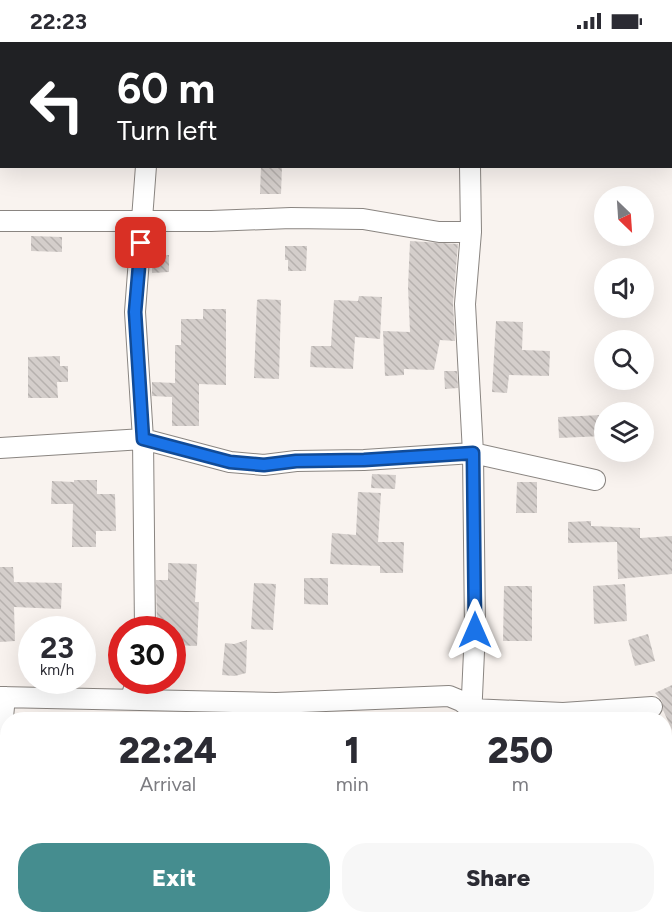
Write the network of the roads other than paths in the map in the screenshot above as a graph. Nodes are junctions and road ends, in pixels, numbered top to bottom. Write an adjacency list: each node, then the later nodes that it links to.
1 (146, 168): 3 (street)
2 (470, 168): 5 (street)
3 (142, 220): 4 (street); 5 (street); 6 (street)
4 (0, 221)
5 (471, 232): 8 (street)
6 (143, 439): 7 (street); 8 (street); 10 (street)
7 (0, 448)
8 (473, 453): 9 (street); 11 (street)
9 (595, 480)
10 (145, 616)
11 (472, 676): 14 (street); 19 (street)
12 (108, 691): 15 (street)
13 (177, 694): 14 (street)
14 (450, 696): 18 (street)
15 (3, 697): 17 (street)
16 (652, 707): 20 (street)
17 (2, 712)
18 (469, 712)
19 (471, 712)
20 (578, 712)

